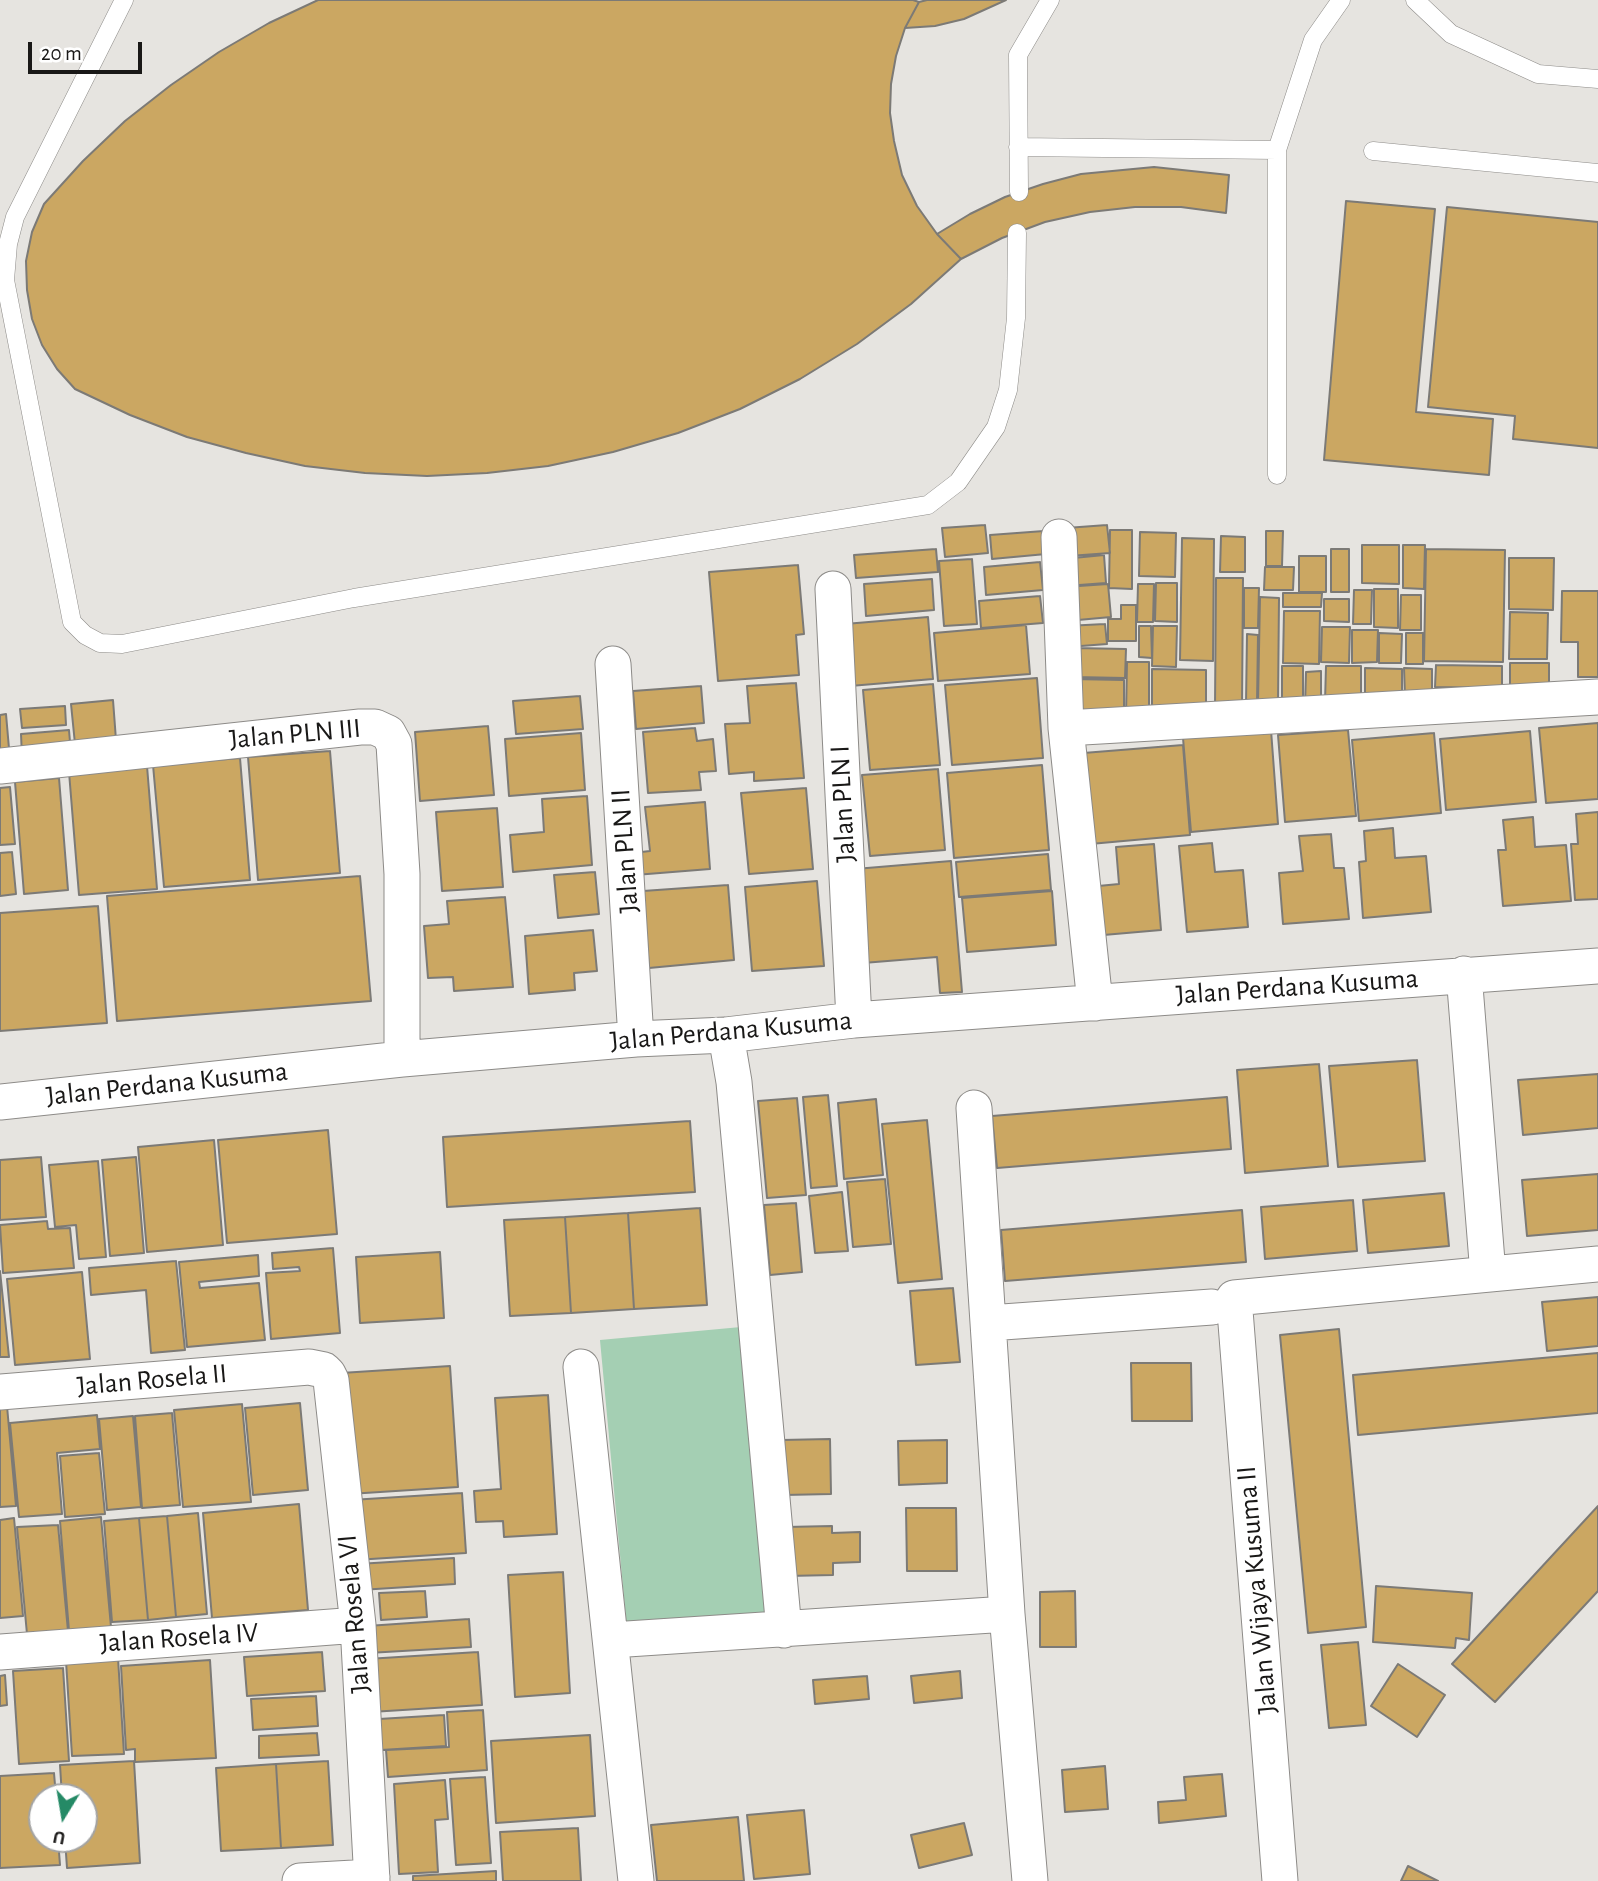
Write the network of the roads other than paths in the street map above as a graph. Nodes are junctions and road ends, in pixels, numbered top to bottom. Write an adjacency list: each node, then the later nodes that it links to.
1 (124, 0): 11 (lane)
2 (1050, 0): 6 (lane)
3 (1340, 0): 7 (lane)
4 (1415, 0): 5 (lane)
5 (1598, 79)
6 (1018, 147): 7 (lane); 10 (lane)
7 (1277, 150): 12 (lane)
8 (1373, 151): 9 (lane)
9 (1598, 173)
10 (1018, 192)
11 (1017, 233)
12 (1277, 475)
13 (1059, 537): 17 (street)
14 (833, 589): 22 (street, Jalan PLN I)
15 (613, 664): 24 (street, Jalan PLN II)
16 (1598, 697): 17 (street)
17 (1066, 728): 21 (street)
18 (0, 766): 25 (street, Jalan PLN III)
19 (1598, 966): 20 (street, Jalan Perdana Kusuma)
20 (1464, 974): 21 (street, Jalan Perdana Kusuma); 29 (street)
21 (1095, 1003): 22 (street, Jalan Perdana Kusuma)
22 (854, 1020): 23 (street, Jalan Perdana Kusuma)
23 (726, 1035): 24 (street, Jalan Perdana Kusuma); 37 (street)
24 (636, 1039): 25 (street, Jalan Perdana Kusuma)
25 (402, 1059): 26 (street, Jalan Perdana Kusuma)
26 (0, 1102)
27 (974, 1108): 31 (street)
28 (1598, 1264): 29 (street)
29 (1488, 1274): 30 (street)
30 (1223, 1302): 31 (street); 44 (street, Jalan Wijaya Kusuma II)
31 (989, 1323): 35 (street)
32 (582, 1367): 38 (street)
33 (304, 1368): 34 (street, Jalan Rosela II); 36 (street, Jalan Rosela VI)
34 (0, 1392)
35 (1007, 1614): 37 (street); 43 (street)
36 (358, 1625): 39 (street, Jalan Rosela IV); 40 (street, Jalan Rosela VI)
37 (784, 1630): 38 (street)
38 (612, 1640): 42 (street)
39 (0, 1652)
40 (372, 1879): 41 (street)
41 (300, 1881)
42 (636, 1881)
43 (1030, 1881)
44 (1280, 1881)

